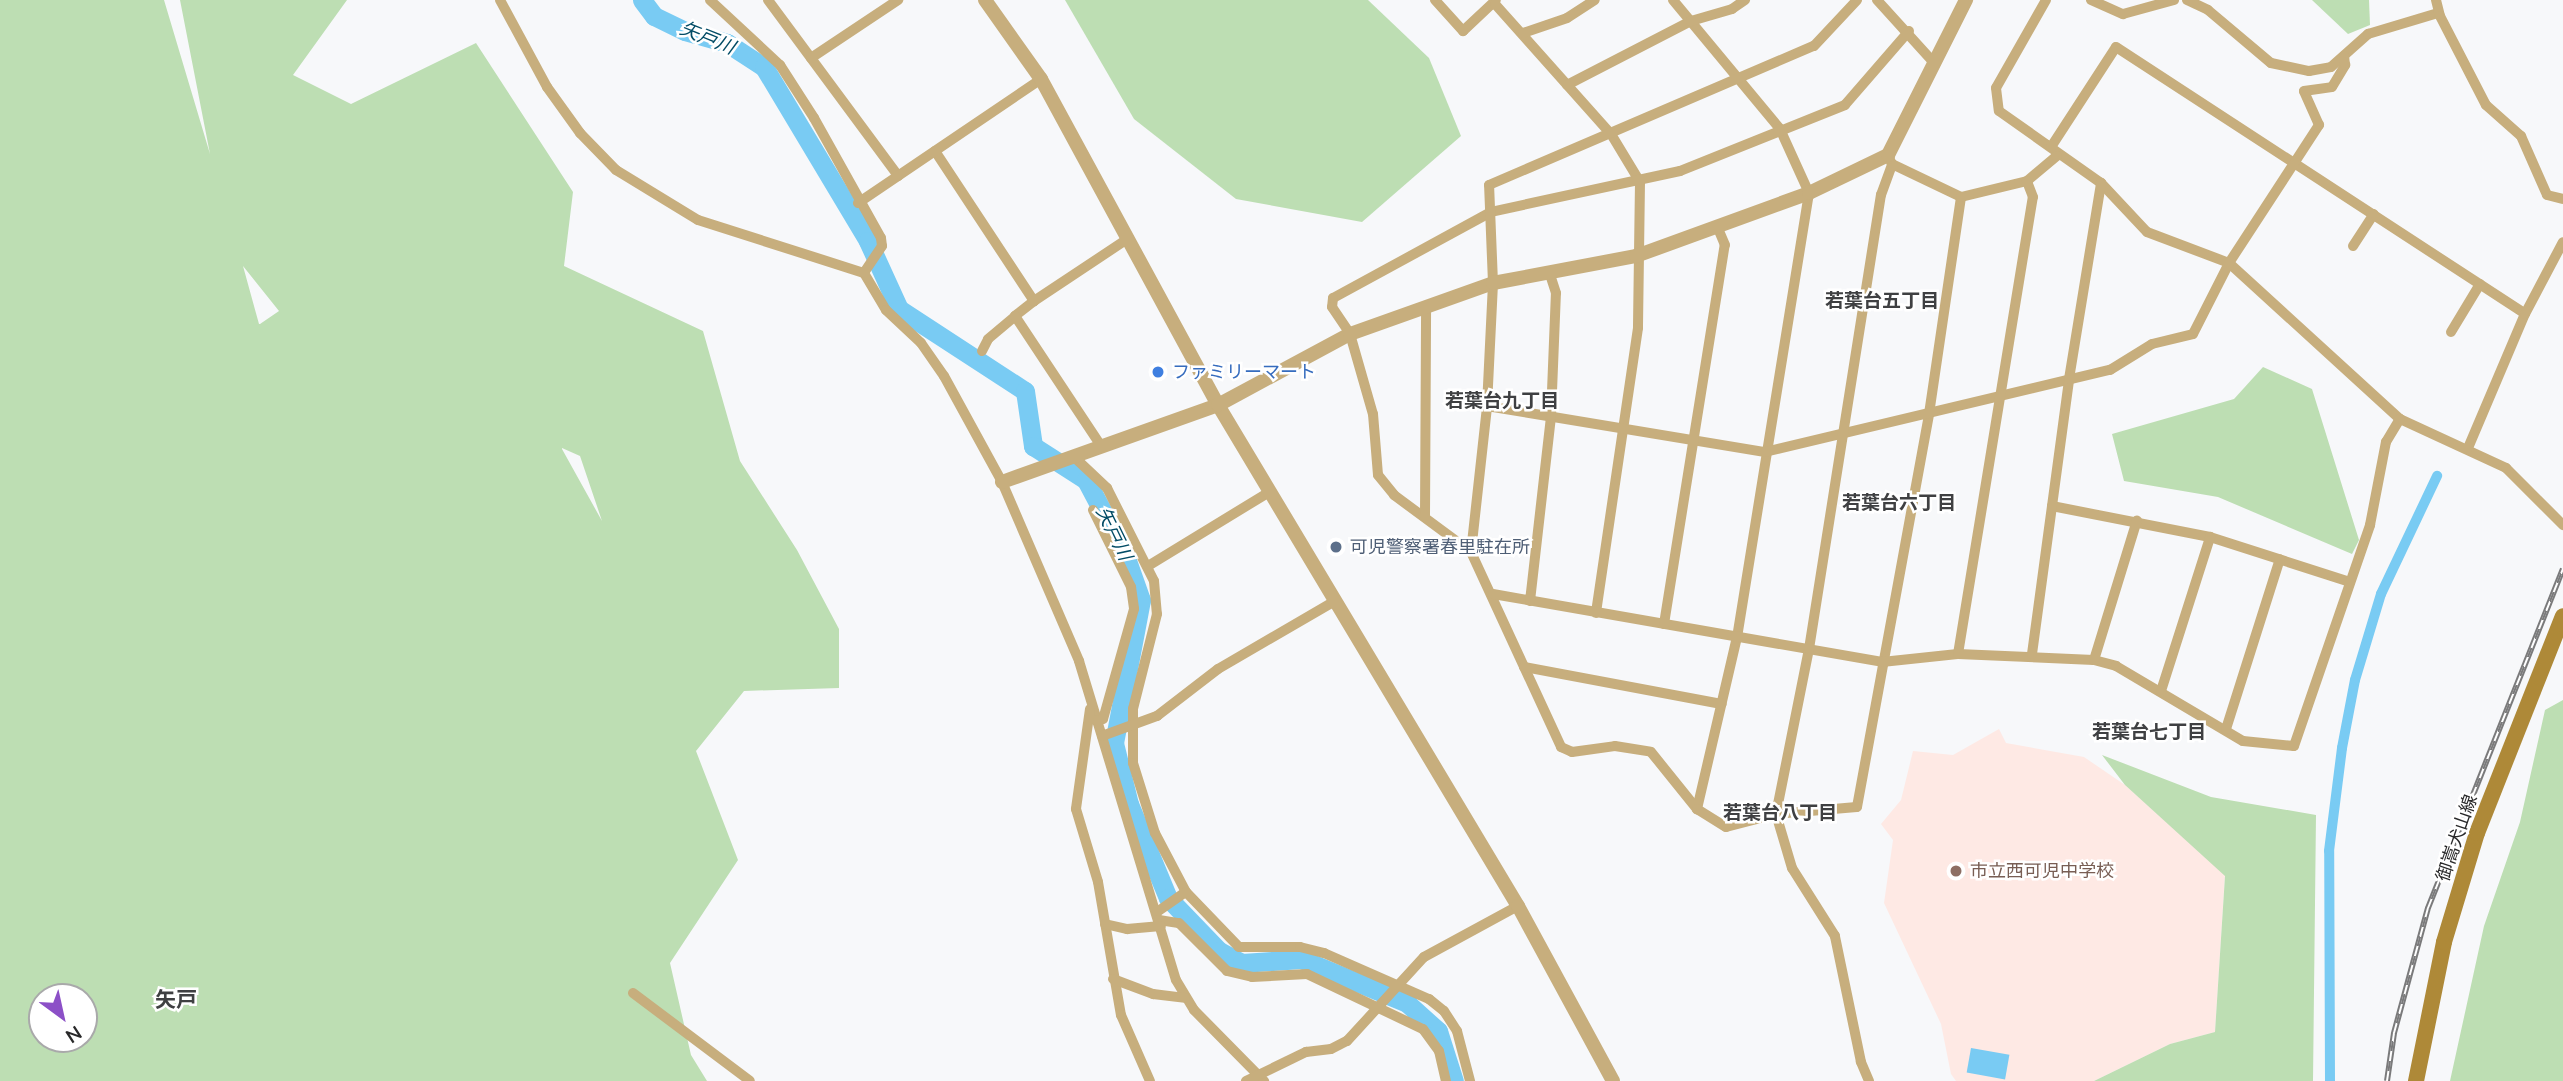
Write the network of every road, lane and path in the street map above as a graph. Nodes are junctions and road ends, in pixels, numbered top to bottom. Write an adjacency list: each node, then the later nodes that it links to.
1 (500, 0): 52 (street)
2 (710, 0): 42 (street)
3 (768, 0): 24 (street)
4 (898, 0): 24 (street)
5 (985, 0): 27 (street)
6 (1435, 0): 18 (street)
7 (1595, 0): 22 (street)
8 (1673, 0): 20 (street)
9 (1745, 0): 20 (street)
10 (1857, 0): 26 (street)
11 (1877, 0): 21 (street)
12 (1966, 0): 25 (street)
13 (2046, 0): 32 (street)
14 (2091, 0): 15 (street)
15 (2174, 0)
16 (2187, 0): 23 (street)
17 (2436, 0): 19 (street)
18 (1495, 2): 22 (street)
19 (2438, 13): 23 (street); 41 (street)
20 (1691, 21): 26 (street); 28 (street)
21 (1909, 31): 25 (street); 29 (street)
22 (1523, 33): 28 (street)
23 (2344, 56): 34 (street)
24 (811, 58): 35 (street)
25 (1935, 64): 33 (street)
26 (1739, 78): 29 (street); 30 (street)
27 (1041, 79): 31 (street); 46 (street)
28 (1567, 85): 30 (street)
29 (1780, 129): 37 (street); 39 (street)
30 (1611, 134): 37 (street); 43 (street)
31 (935, 151): 35 (street); 55 (street)
32 (2054, 152): 34 (street); 36 (street); 38 (street)
33 (1890, 159): 39 (street); 40 (street); 70 (street)
34 (2294, 162): 44 (street); 50 (street)
35 (898, 176): 42 (street)
36 (2026, 181): 40 (street); 63 (street)
37 (1640, 183): 43 (street); 49 (street)
38 (2101, 183): 50 (street); 62 (street)
39 (1810, 192): 45 (street); 74 (street)
40 (1961, 197): 66 (street)
41 (2563, 199)
42 (858, 202): 52 (street)
43 (1491, 212): 53 (street); 60 (street)
44 (2374, 214): 48 (street); 54 (street)
45 (1717, 226): 49 (street); 71 (street)
46 (1129, 238): 55 (street); 64 (street)
47 (2563, 242): 57 (street)
48 (2353, 246)
49 (1636, 256): 51 (street); 69 (street)
50 (2229, 263): 62 (street); 68 (street)
51 (1549, 272): 53 (street); 67 (street)
52 (864, 273): 76 (street)
53 (1493, 283): 56 (street); 65 (street)
54 (2480, 284): 57 (street); 59 (street)
55 (1034, 301): 58 (street)
56 (1426, 308): 60 (street); 80 (street)
57 (2525, 314): 73 (street)
58 (1014, 316): 61 (street); 72 (street)
59 (2451, 332)
60 (1350, 334): 64 (street); 80 (street)
61 (982, 351)
62 (2068, 379): 63 (street); 78 (street)
63 (2002, 395): 66 (street); 96 (street)
64 (1218, 405): 72 (street); 77 (street)
65 (1487, 406): 67 (street); 84 (street)
66 (1928, 414): 70 (street); 99 (street)
67 (1551, 416): 69 (street); 90 (street)
68 (2400, 419): 73 (street); 87 (street)
69 (1624, 428): 71 (street); 91 (street)
70 (1843, 434): 74 (street); 95 (street)
71 (1695, 440): 74 (street); 93 (street)
72 (1101, 446): 75 (street)
73 (2468, 448): 82 (street)
74 (1765, 452): 94 (street)
75 (1073, 456): 76 (street); 86 (street)
76 (1002, 482): 103 (street)
77 (1271, 491): 86 (street); 89 (street)
78 (2052, 506): 81 (street); 97 (street)
79 (1093, 510): 104 (street)
80 (1425, 516): 84 (street)
81 (2137, 520): 83 (street); 98 (street)
82 (2563, 525)
83 (2210, 537): 85 (street); 101 (street)
84 (1471, 552): 88 (street)
85 (2280, 559): 87 (street); 106 (street)
86 (1148, 566): 105 (street)
87 (2350, 582): 106 (street)
88 (1493, 594): 90 (street); 100 (street)
89 (1335, 601): 105 (street); 111 (street)
90 (1531, 601): 91 (street)
91 (1596, 613): 93 (street)
92 (2563, 616): 127 (main road, 御嵩犬山線)
93 (1664, 624): 94 (street)
94 (1737, 637): 95 (street); 102 (street)
95 (1809, 649): 99 (street); 109 (street)
96 (1958, 654): 97 (street); 99 (street)
97 (2032, 654): 98 (street)
98 (2094, 660): 101 (street)
99 (1882, 662): 109 (street)
100 (1524, 667): 102 (street); 108 (street)
101 (2161, 691): 106 (street)
102 (1722, 704): 108 (street)
103 (1090, 709): 104 (street); 113 (street)
104 (1097, 721): 107 (street)
105 (1134, 726): 107 (street); 110 (street)
106 (2226, 729)
107 (1102, 736): 112 (street)
108 (1697, 809): 109 (street)
109 (1776, 814): 126 (street)
110 (1186, 892): 112 (street); 115 (street)
111 (1518, 906): 115 (street); 125 (street)
112 (1159, 919): 113 (street); 117 (street); 118 (street)
113 (1105, 924): 114 (street)
114 (1113, 979): 117 (street); 121 (street)
115 (1399, 984): 118 (street); 124 (street)
116 (633, 993): 120 (street)
117 (1185, 998): 119 (street)
118 (1379, 1006): 119 (street); 123 (street)
119 (1262, 1077): 122 (street)
120 (750, 1081)
121 (1150, 1081)
122 (1246, 1081)
123 (1446, 1081)
124 (1470, 1081)
125 (1613, 1081)
126 (1869, 1081)
127 (2416, 1081)

